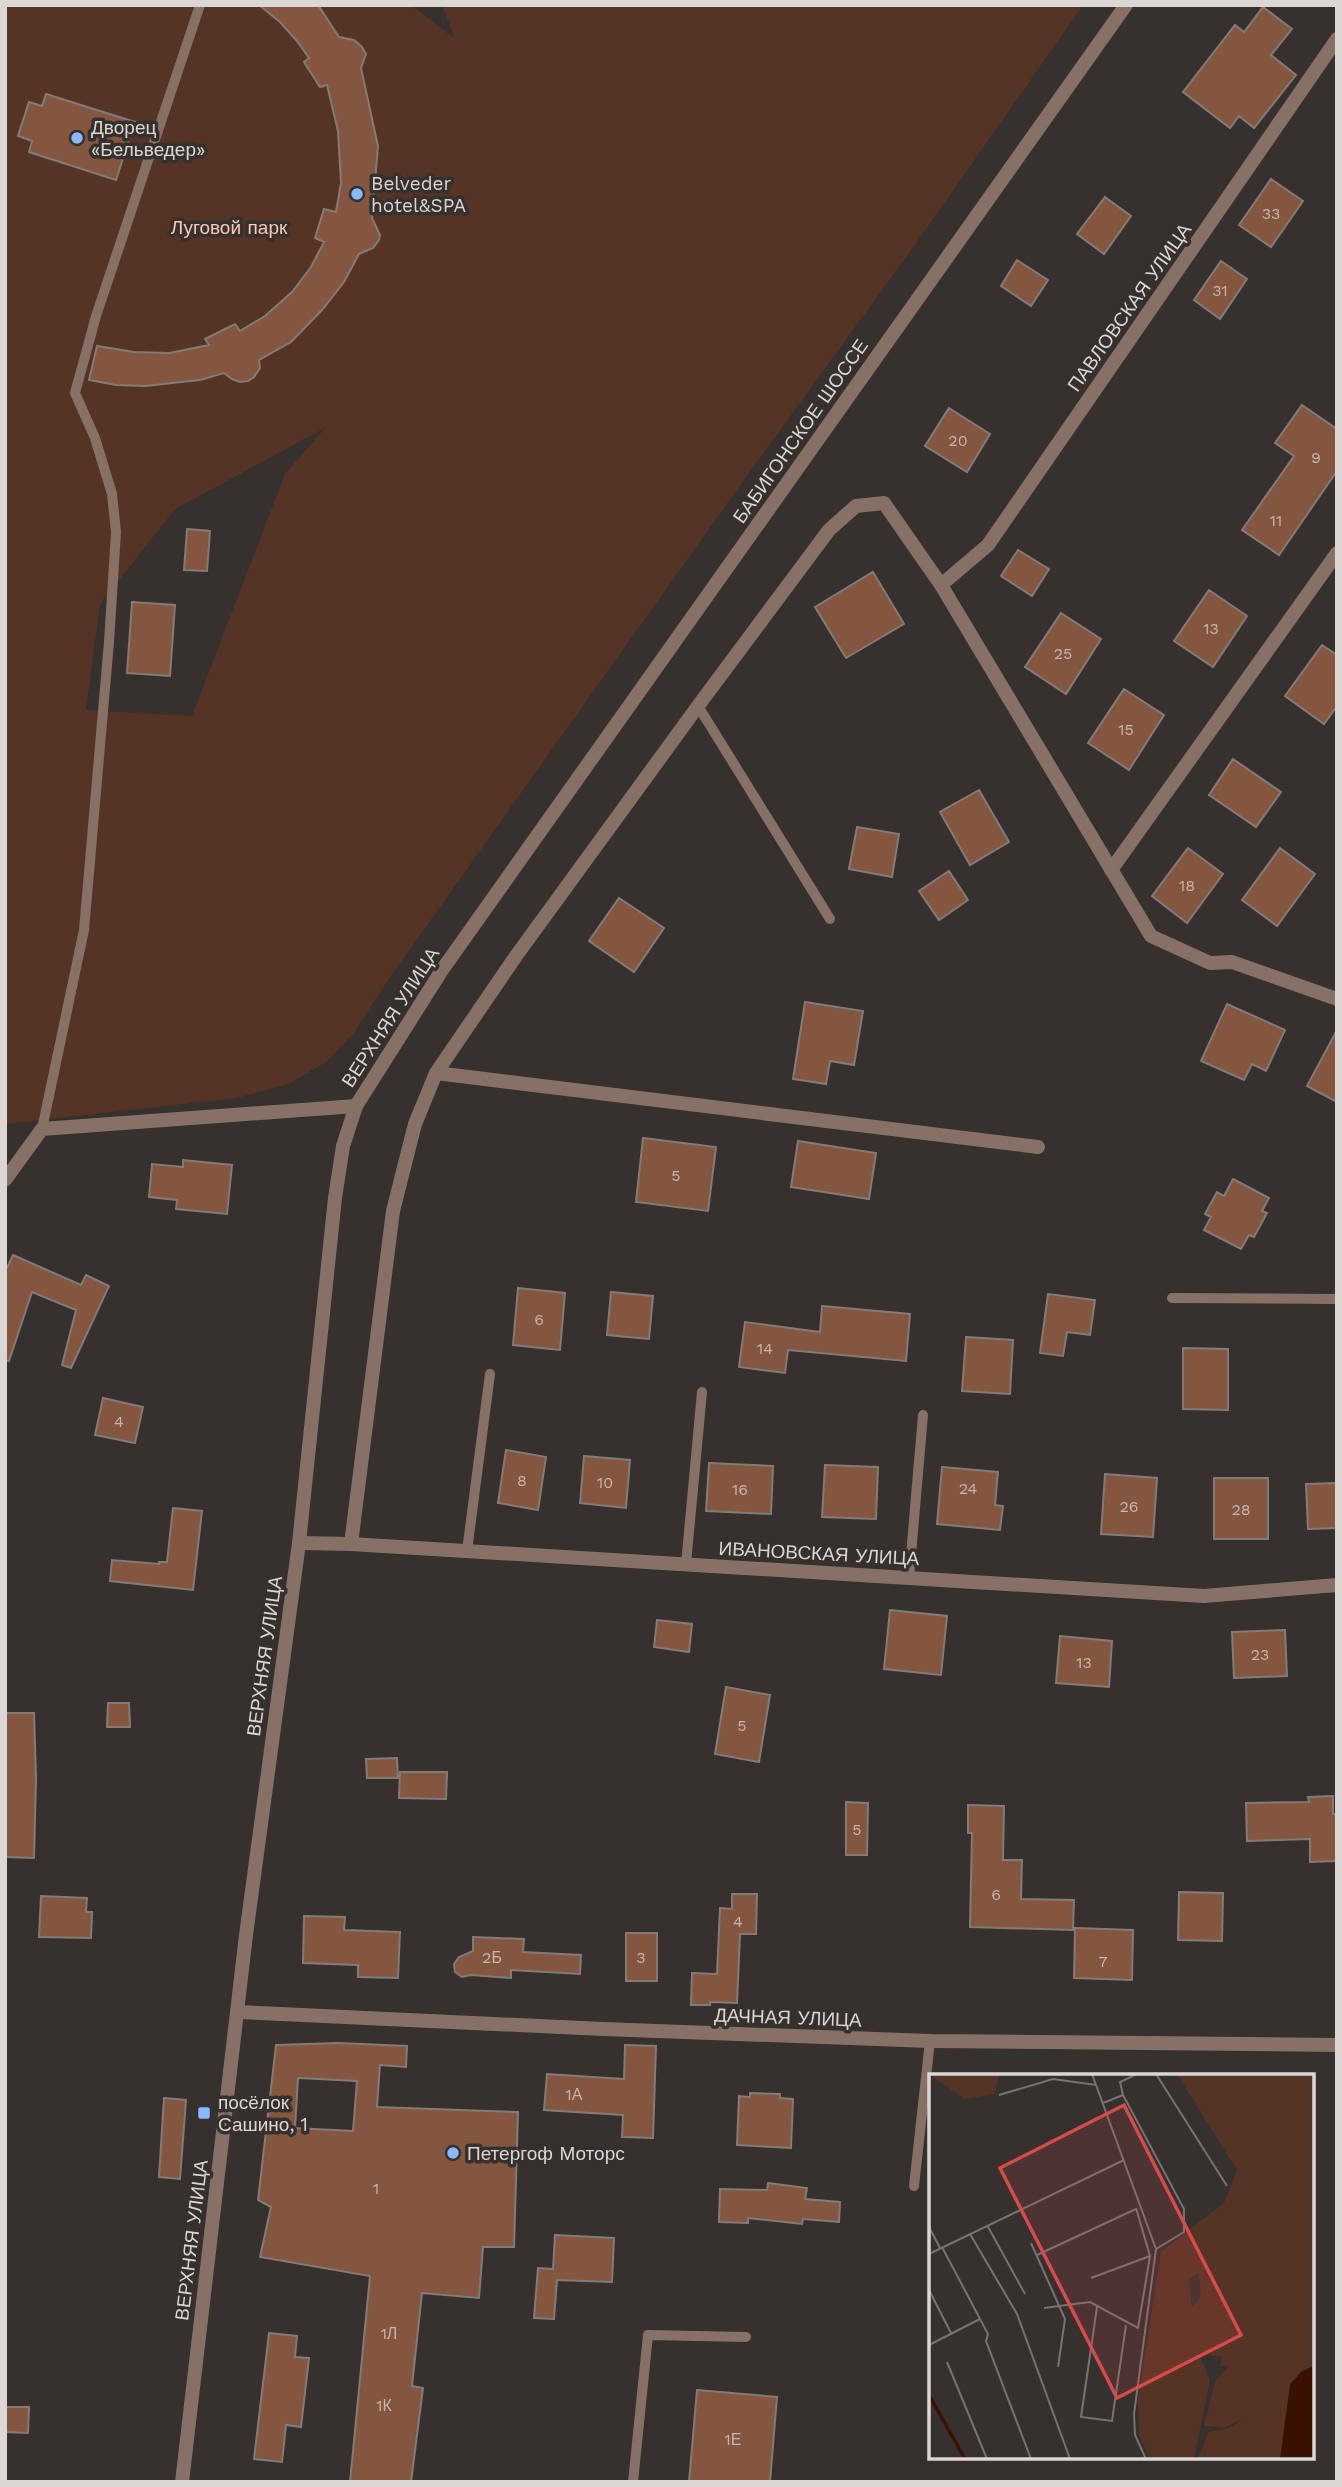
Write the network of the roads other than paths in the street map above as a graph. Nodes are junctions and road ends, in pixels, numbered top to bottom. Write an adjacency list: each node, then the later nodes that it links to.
1 (200, 5): 13 (lane)
2 (1126, 5): 8 (street, БАБИГОНСКОЕ ШОССЕ)
3 (1337, 39): 5 (street, ПАВЛОВСКАЯ УЛИЦА)
4 (1337, 553): 7 (street)
5 (941, 585): 6 (street); 7 (street)
6 (698, 706): 9 (lane); 11 (street)
7 (1111, 870): 10 (street)
8 (506, 880): 12 (street, ВЕРХНЯЯ УЛИЦА)
9 (830, 919)
10 (1337, 999)
11 (436, 1073): 14 (street); 22 (street)
12 (356, 1106): 13 (street); 21 (street, ВЕРХНЯЯ УЛИЦА)
13 (41, 1129): 15 (street)
14 (1038, 1147)
15 (5, 1180)
16 (1172, 1298): 17 (lane)
17 (1337, 1299)
18 (490, 1374): 23 (lane)
19 (702, 1392): 24 (lane)
20 (923, 1415): 25 (lane)
21 (299, 1543): 22 (street, ИВАНОВСКАЯ УЛИЦА); 27 (street, ВЕРХНЯЯ УЛИЦА)
22 (351, 1544): 23 (street, ИВАНОВСКАЯ УЛИЦА)
23 (467, 1551): 24 (street, ИВАНОВСКАЯ УЛИЦА)
24 (686, 1564): 25 (street, ИВАНОВСКАЯ УЛИЦА)
25 (909, 1578): 26 (street, ИВАНОВСКАЯ УЛИЦА)
26 (1337, 1585)
27 (238, 2012): 28 (street, ДАЧНАЯ УЛИЦА); 32 (street, ВЕРХНЯЯ УЛИЦА)
28 (930, 2041): 29 (street, ДАЧНАЯ УЛИЦА); 30 (lane)
29 (1337, 2045)
30 (914, 2186)
31 (746, 2337): 33 (lane)
32 (182, 2482)
33 (633, 2482)

